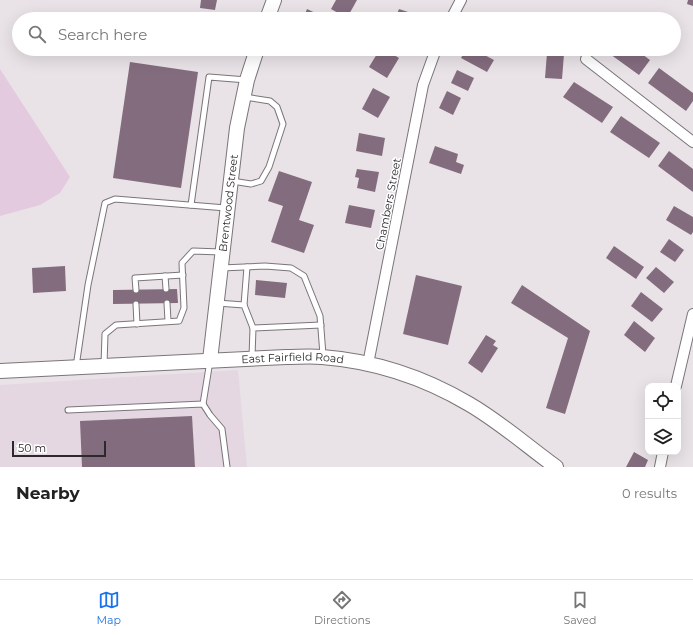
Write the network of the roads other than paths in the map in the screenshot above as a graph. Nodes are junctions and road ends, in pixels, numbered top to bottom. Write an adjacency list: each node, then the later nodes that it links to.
1 (274, 0): 3 (main road)
2 (461, 0): 4 (street)
3 (270, 12)
4 (455, 12)
5 (255, 56): 8 (main road, Brentwood Street)
6 (434, 56): 33 (street, Chambers Street)
7 (586, 59): 10 (street)
8 (247, 80): 9 (main road, Brentwood Street); 12 (lane)
9 (244, 97): 11 (main road, Brentwood Street); 11 (lane)
10 (693, 142)
11 (230, 180): 13 (main road, Brentwood Street)
12 (191, 205): 13 (lane); 35 (lane)
13 (226, 208): 14 (main road, Brentwood Street)
14 (222, 252): 16 (main road, Brentwood Street); 17 (lane)
15 (247, 267): 16 (lane); 24 (lane); 28 (lane)
16 (220, 268): 22 (main road, Brentwood Street)
17 (183, 275): 18 (lane); 26 (lane)
18 (165, 276): 19 (lane); 20 (lane)
19 (166, 289)
20 (136, 290)
21 (167, 303): 26 (lane)
22 (216, 303): 24 (lane); 32 (main road, Brentwood Street)
23 (136, 304): 27 (lane)
24 (244, 305): 29 (lane)
25 (693, 314): 37 (street)
26 (168, 322): 27 (lane)
27 (137, 324): 34 (lane)
28 (321, 325): 29 (lane); 30 (lane)
29 (253, 328): 31 (lane)
30 (323, 357): 31 (main road, East Fairfield Road); 33 (main road, East Fairfield Road)
31 (252, 358): 32 (main road, East Fairfield Road)
32 (210, 360): 34 (main road, East Fairfield Road); 38 (lane)
33 (368, 364): 41 (main road, East Fairfield Road)
34 (104, 366): 35 (main road, East Fairfield Road)
35 (76, 367): 36 (main road, East Fairfield Road)
36 (0, 371)
37 (677, 383)
38 (203, 404): 39 (lane); 42 (lane)
39 (68, 410)
40 (662, 455): 43 (street)
41 (552, 466)
42 (227, 467)
43 (660, 467)

